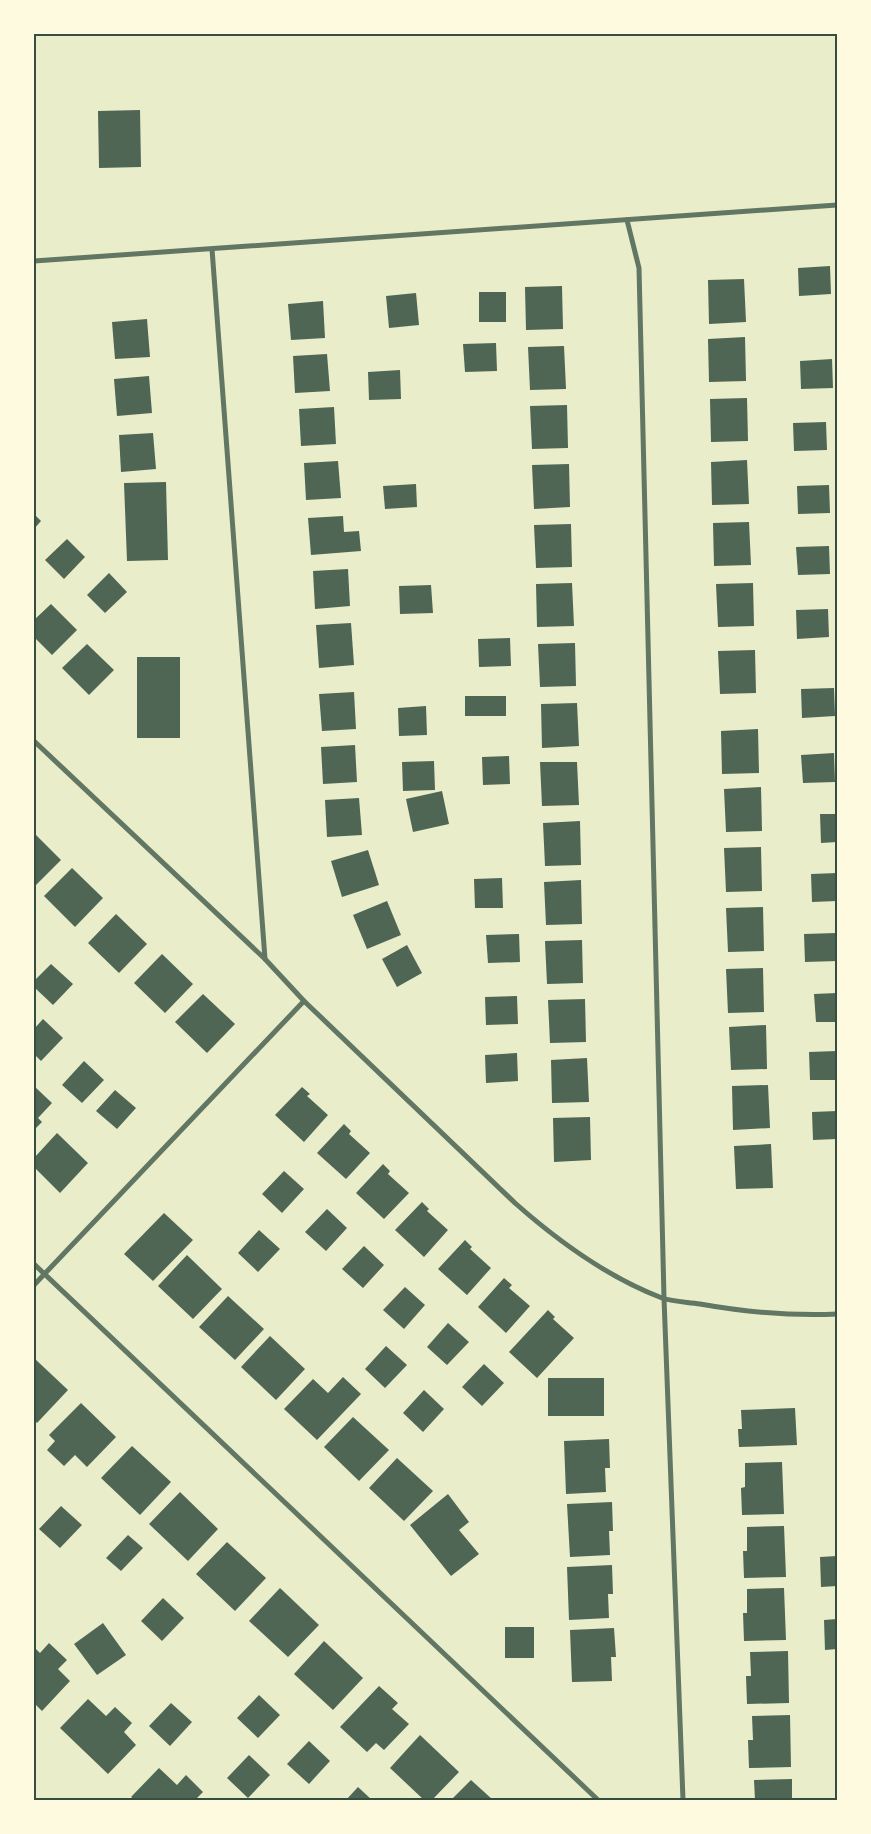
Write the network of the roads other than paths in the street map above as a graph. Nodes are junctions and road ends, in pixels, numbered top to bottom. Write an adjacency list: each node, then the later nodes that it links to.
1 (837, 205): 2 (street)
2 (628, 220): 3 (street); 11 (street)
3 (212, 249): 4 (street); 6 (street)
4 (34, 261)
5 (34, 741): 6 (street)
6 (265, 959): 7 (street)
7 (304, 1001): 9 (street); 11 (street)
8 (34, 1264): 9 (street)
9 (44, 1274): 10 (street); 13 (street)
10 (34, 1285)
11 (664, 1298): 12 (street); 14 (street)
12 (837, 1314)
13 (598, 1800)
14 (683, 1800)

